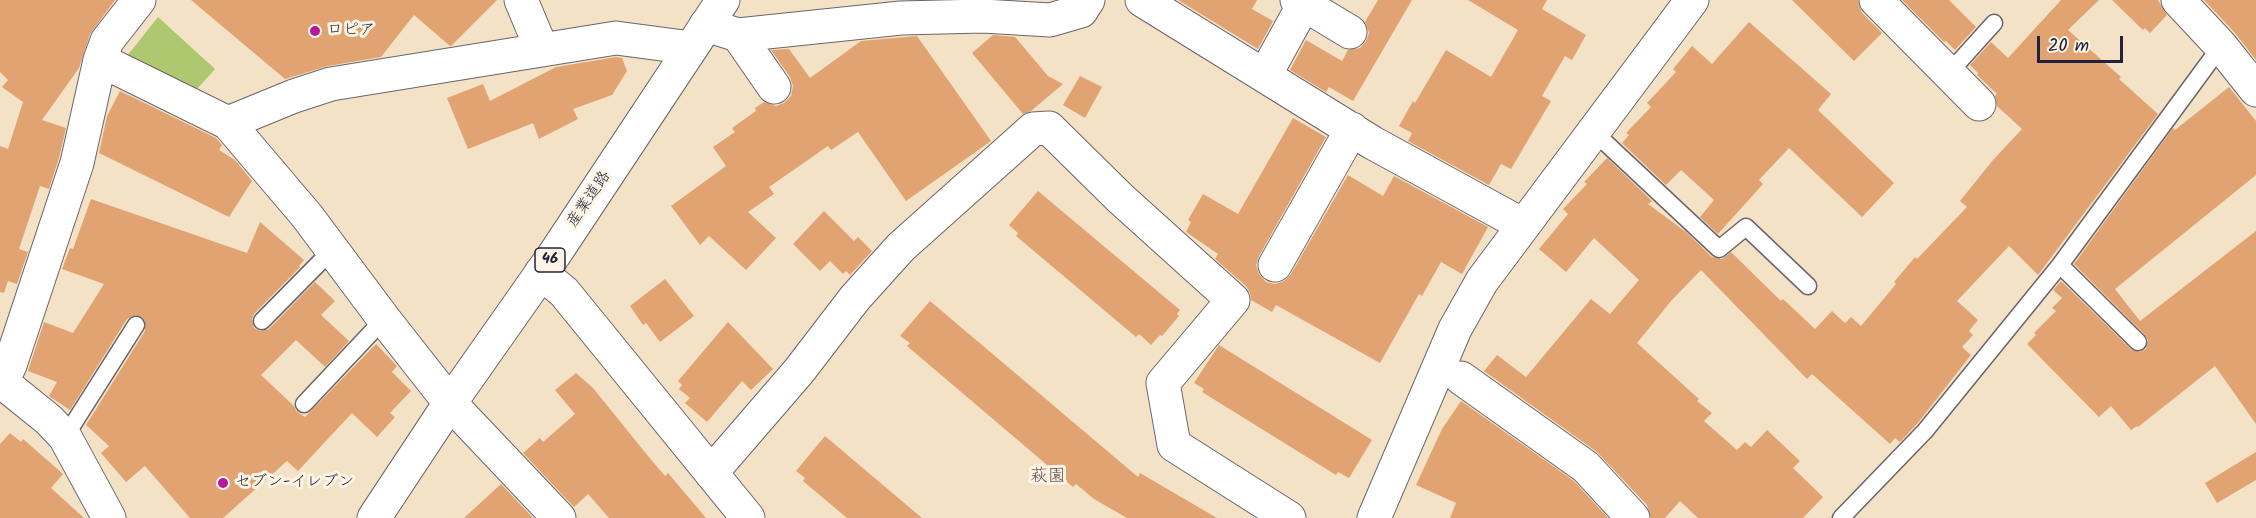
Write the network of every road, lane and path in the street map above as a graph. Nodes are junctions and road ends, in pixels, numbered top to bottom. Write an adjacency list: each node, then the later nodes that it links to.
1 (139, 0): 15 (street)
2 (521, 0): 14 (street)
3 (1088, 0): 12 (street)
4 (1142, 0): 17 (street)
5 (1692, 0): 23 (street)
6 (1876, 0): 16 (street)
7 (2178, 0): 13 (street)
8 (1301, 2): 11 (street); 17 (street)
9 (1994, 22): 16 (lane)
10 (707, 25): 12 (street); 14 (street); 28 (street, 産業道路 / 46)
11 (1350, 32)
12 (738, 35): 18 (street)
13 (2221, 46): 19 (street); 27 (lane)
14 (542, 50): 21 (street)
15 (100, 60): 21 (street); 35 (street)
16 (1948, 74): 20 (street)
17 (1264, 75): 22 (street)
18 (774, 87)
19 (2256, 90)
20 (1979, 104)
21 (228, 123): 25 (street)
22 (1352, 129): 24 (street); 26 (street)
23 (1593, 131): 24 (street); 29 (lane)
24 (1523, 225): 45 (street)
25 (332, 250): 30 (street); 31 (lane)
26 (1275, 265)
27 (2060, 265): 33 (lane); 47 (lane)
28 (541, 273): 36 (street, 産業道路 / 46); 39 (street)
29 (1808, 286)
30 (384, 319): 36 (street); 37 (lane)
31 (262, 321)
32 (136, 325): 38 (lane)
33 (2138, 342)
34 (1461, 378): 46 (street)
35 (0, 383): 38 (street)
36 (450, 403): 41 (street, 産業道路 / 46); 42 (street)
37 (304, 404)
38 (65, 437): 40 (street)
39 (711, 473): 43 (street); 44 (street)
40 (109, 518)
41 (374, 518)
42 (559, 518)
43 (748, 518)
44 (1289, 518)
45 (1374, 518)
46 (1633, 518)
47 (1841, 518)

